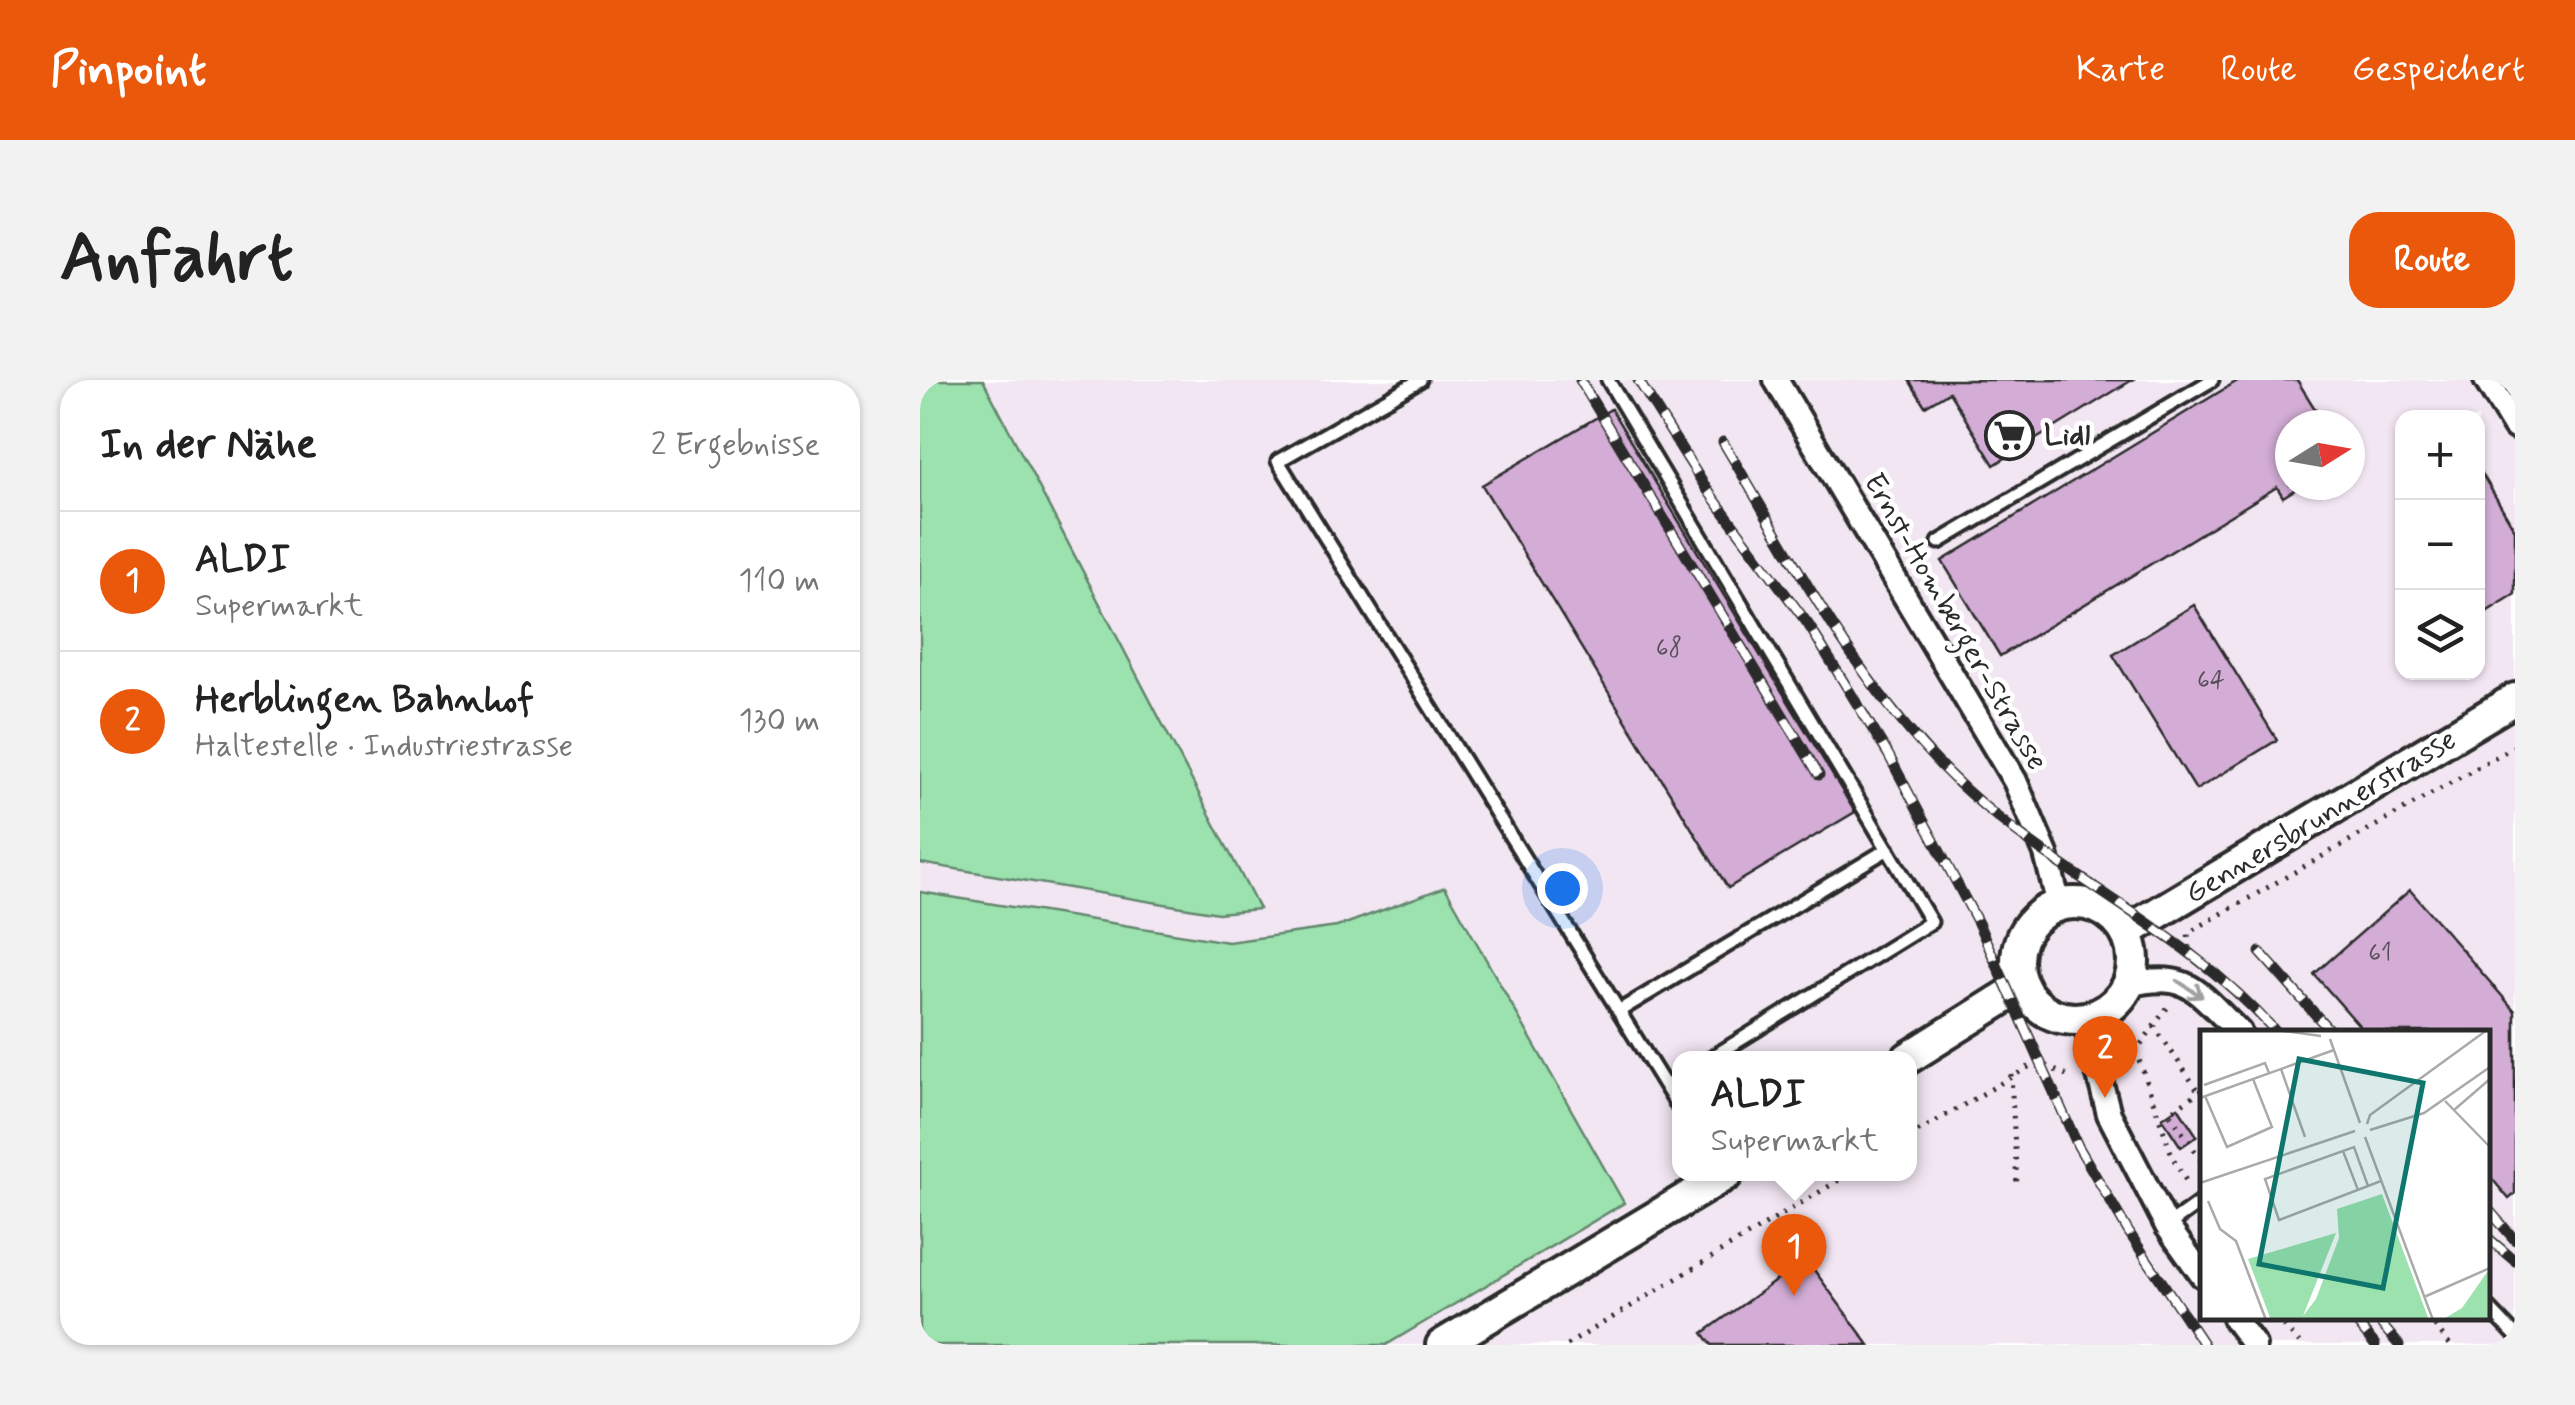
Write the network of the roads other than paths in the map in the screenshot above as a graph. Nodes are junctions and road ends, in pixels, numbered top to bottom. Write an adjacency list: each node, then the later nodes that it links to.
1 (1420, 380): 14 (lane)
2 (1608, 380): 9 (lane)
3 (1776, 380): 10 (street, Ernst-Homberger-Strasse)
4 (2212, 380): 7 (lane)
5 (2486, 380): 6 (street)
6 (2515, 427)
7 (1939, 542)
8 (2515, 699): 11 (street, Gennersbrunnerstrasse)
9 (1888, 848): 14 (lane); 17 (lane)
10 (2059, 905): 11 (street); 13 (street)
11 (2126, 932): 12 (street)
12 (2128, 984): 15 (street); 16 (street, one-way to 16)
13 (2023, 986): 15 (street); 18 (street)
14 (1619, 1012): 20 (lane)
15 (2084, 1018): 24 (street)
16 (2237, 1030)
17 (1721, 1051)
18 (1917, 1052)
19 (1672, 1082): 20 (lane)
20 (1666, 1086): 21 (lane)
21 (1672, 1096)
22 (1711, 1181): 29 (street)
23 (2200, 1203): 24 (lane)
24 (2167, 1226): 25 (street)
25 (2200, 1272)
26 (2490, 1309): 28 (lane)
27 (2235, 1320): 30 (street)
28 (2515, 1335)
29 (1442, 1345)
30 (2254, 1345)

